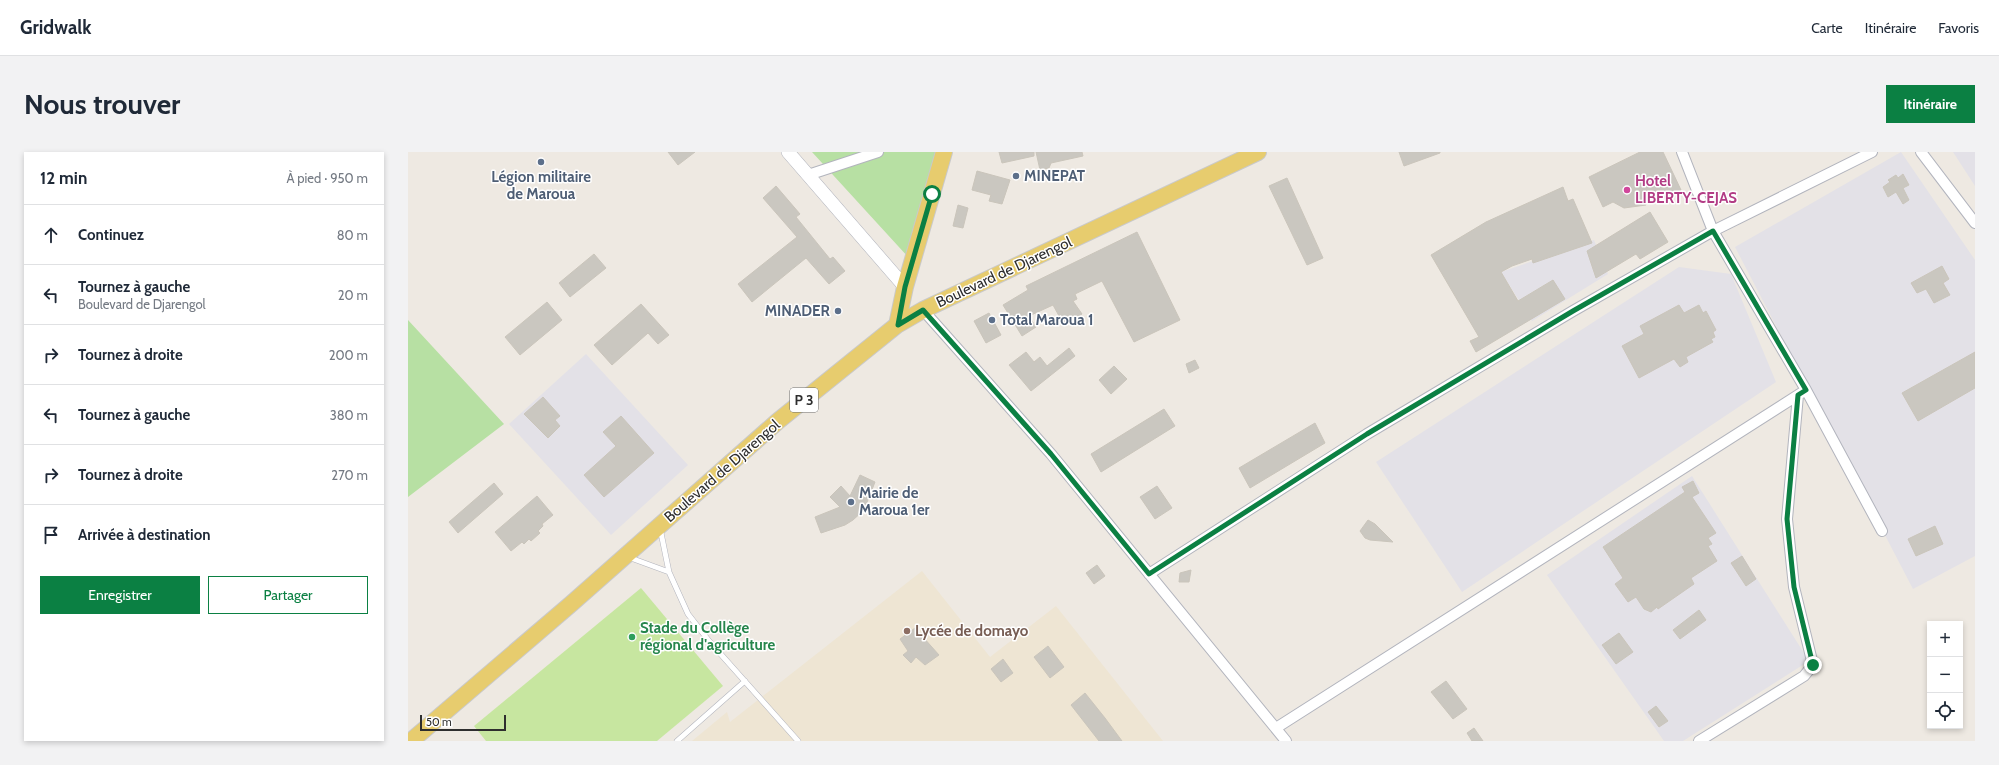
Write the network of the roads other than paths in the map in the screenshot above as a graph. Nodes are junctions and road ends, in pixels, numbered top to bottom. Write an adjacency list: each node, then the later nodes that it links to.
1 (788, 152): 8 (street)
2 (878, 152): 8 (street)
3 (944, 152): 11 (main road)
4 (1258, 152): 12 (main road, Boulevard de Djarengol / P 3)
5 (1682, 152): 10 (street)
6 (1871, 152): 10 (street)
7 (1921, 152): 9 (street)
8 (808, 175): 11 (street)
9 (1975, 223)
10 (1713, 231): 14 (street); 19 (street)
11 (905, 287): 13 (main road)
12 (923, 310): 13 (main road, Boulevard de Djarengol / P 3); 19 (street)
13 (898, 325): 15 (main road, Boulevard de Djarengol / P 3)
14 (1802, 393): 16 (street); 21 (street); 26 (street)
15 (660, 526): 17 (main road, Boulevard de Djarengol / P 3); 18 (lane)
16 (1882, 531)
17 (625, 556): 18 (lane); 22 (main road, Boulevard de Djarengol / P 3)
18 (669, 572): 20 (lane)
19 (1149, 574): 21 (street)
20 (745, 681): 23 (lane); 24 (lane)
21 (1276, 728): 25 (street)
22 (411, 741)
23 (677, 741)
24 (798, 741)
25 (1286, 741)
26 (1699, 741)

